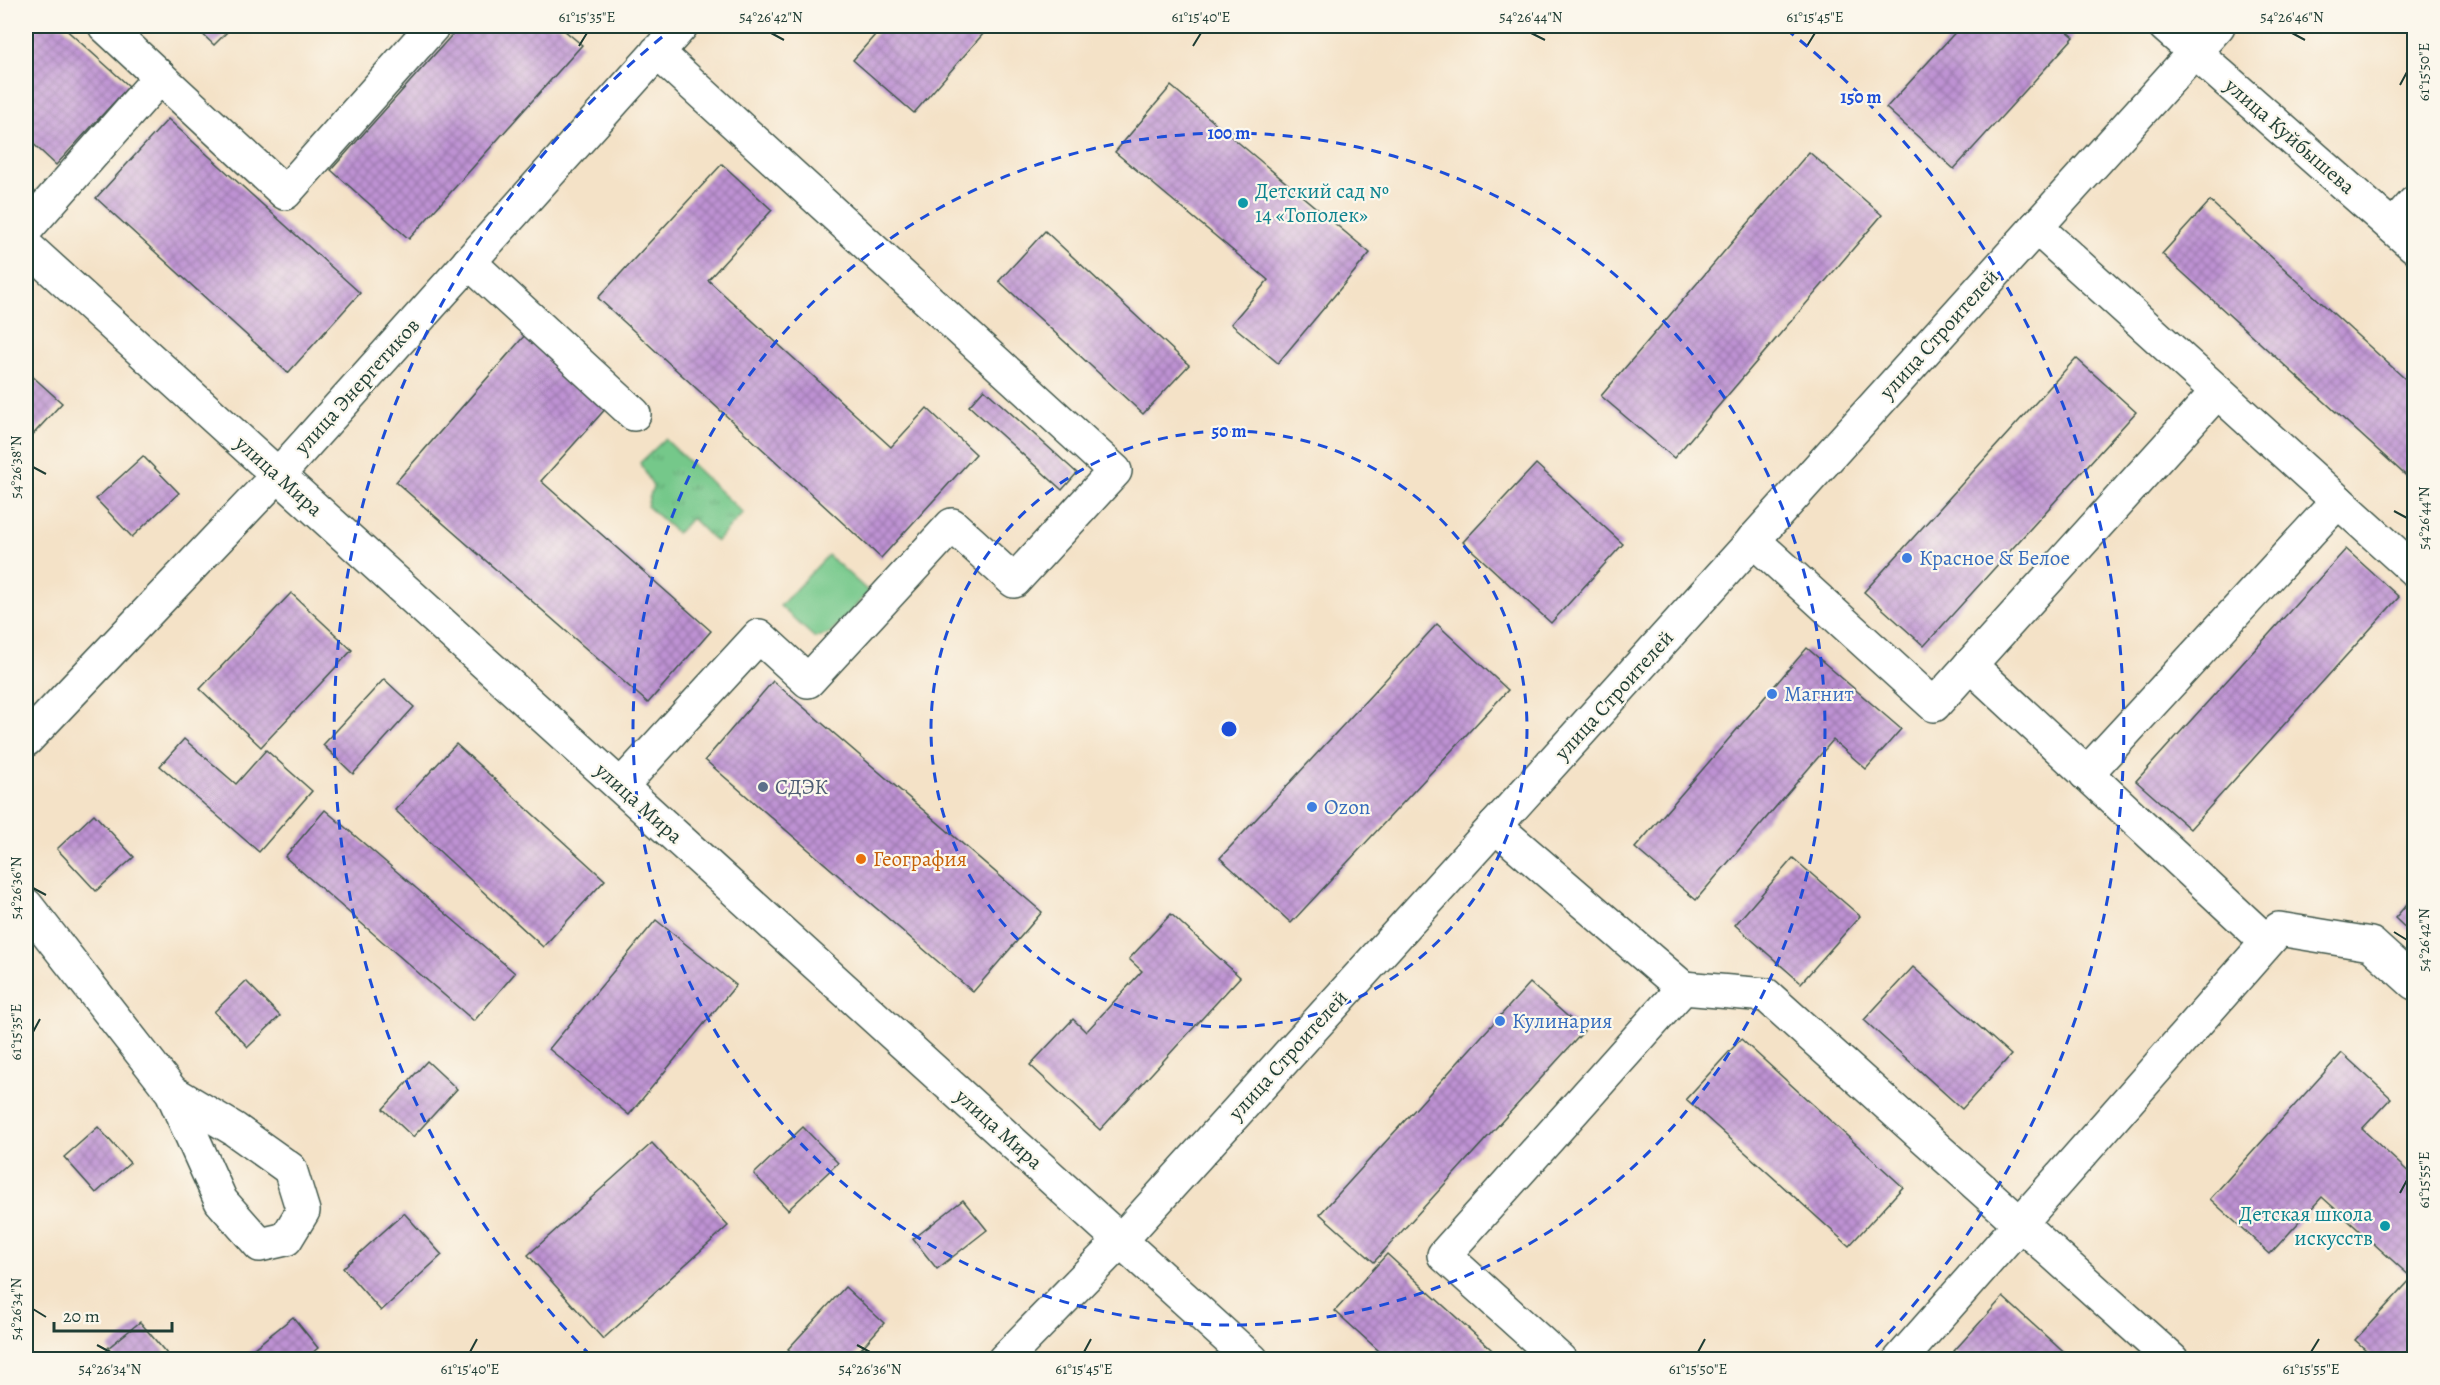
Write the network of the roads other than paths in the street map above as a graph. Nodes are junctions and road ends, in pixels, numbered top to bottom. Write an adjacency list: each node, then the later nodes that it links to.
1 (105, 26): 8 (street)
2 (433, 26): 8 (street)
3 (681, 26): 6 (street, улица Энергетиков)
4 (2165, 26): 7 (street, улица Куйбышева)
5 (2218, 26): 7 (street, улица Строителей)
6 (657, 52): 14 (street, улица Энергетиков); 24 (street)
7 (2194, 52): 10 (street, улица Строителей); 12 (street, улица Куйбышева)
8 (160, 77): 11 (street)
9 (2415, 202): 12 (street)
10 (2036, 227): 15 (street); 19 (street, улица Строителей)
11 (26, 229)
12 (2404, 237)
13 (26, 246): 17 (street, улица Мира)
14 (469, 261): 16 (street); 17 (street, улица Энергетиков)
15 (2217, 392): 18 (street); 21 (street)
16 (634, 414)
17 (278, 475): 22 (street, улица Энергетиков); 24 (street, улица Мира)
18 (2338, 501): 20 (street); 23 (street)
19 (1753, 540): 21 (street); 25 (street, улица Строителей)
20 (2415, 570)
21 (1970, 665): 23 (street)
22 (29, 731)
23 (2086, 774): 27 (street)
24 (621, 786): 32 (street, улица Мира)
25 (1496, 826): 29 (street); 32 (street, улица Строителей)
26 (26, 905): 30 (street)
27 (2267, 942): 28 (street); 31 (street)
28 (2415, 983)
29 (1683, 988): 31 (street); 35 (street)
30 (172, 1092): 30 (street)
31 (2020, 1223): 36 (street); 37 (street)
32 (1121, 1240): 33 (street, улица Строителей); 34 (street, улица Мира)
33 (1004, 1359)
34 (1252, 1359)
35 (1560, 1359)
36 (1900, 1359)
37 (2172, 1359)

